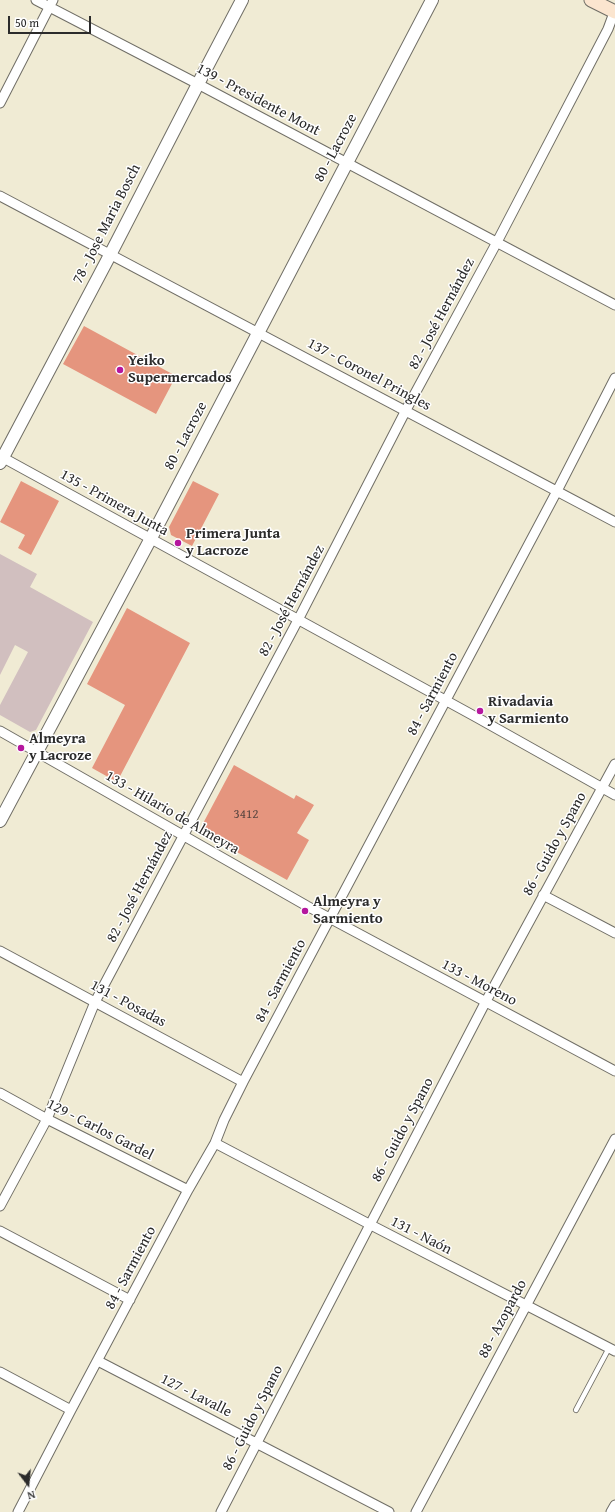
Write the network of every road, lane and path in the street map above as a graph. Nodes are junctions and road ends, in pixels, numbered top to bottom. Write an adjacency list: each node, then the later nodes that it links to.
1 (36, 0): 5 (street, 139 - Presidente Mont)
2 (242, 0): 7 (street, 78 - Jose Maria Bosch)
3 (432, 0): 9 (street, 80 - Lacroze)
4 (591, 0): 6 (main road)
5 (51, 4): 7 (street, 139 - Presidente Mont); 8 (street)
6 (615, 11): 11 (street, 82 - José Hernández)
7 (198, 84): 9 (street, 139 - Presidente Mont); 12 (street, 78 - Jose Maria Bosch)
8 (0, 103)
9 (347, 162): 11 (street, 139 - Presidente Mont); 14 (street, 80 - Lacroze)
10 (0, 196): 12 (street, 137 - Coronel Pringles)
11 (497, 242): 13 (street, 139 - Presidente Mont); 16 (street, 82 - José Hernández)
12 (110, 255): 14 (street, 137 - Coronel Pringles); 17 (street, 78 - Jose Maria Bosch)
13 (615, 305)
14 (258, 333): 16 (street, 137 - Coronel Pringles); 20 (street, 80 - Lacroze)
15 (615, 378): 18 (street, 84 - Sarmiento)
16 (406, 410): 18 (street, 137 - Coronel Pringles); 21 (street, 82 - José Hernández)
17 (1, 459): 20 (street, 135 - Primera Junta)
18 (557, 491): 19 (street, 137 - Coronel Pringles); 22 (street, 84 - Sarmiento)
19 (615, 522)
20 (150, 540): 21 (street, 135 - Primera Junta); 24 (street, 80 - Lacroze)
21 (298, 620): 22 (street, 135 - Primera Junta); 29 (street, 82 - José Hernández)
22 (446, 701): 26 (street, 135 - Primera Junta); 31 (street, 84 - Sarmiento)
23 (0, 731): 24 (street, 133 - Hilario de Almeyra)
24 (37, 752): 28 (street, 80 - Lacroze); 29 (street, 133 - Hilario de Almeyra)
25 (615, 764): 26 (street, 86 - Guido y Spano)
26 (602, 788): 27 (street, 135 - Primera Junta); 30 (street, 86 - Guido y Spano)
27 (615, 795)
28 (0, 821)
29 (183, 836): 31 (street, 133 - Hilario de Almeyra); 34 (street, 82 - José Hernández)
30 (543, 895): 32 (street); 35 (street, 86 - Guido y Spano)
31 (330, 919): 35 (street, 133 - Moreno); 37 (street, 84 - Sarmiento)
32 (615, 933)
33 (0, 951): 34 (street, 131 - Posadas)
34 (95, 1002): 37 (street, 131 - Posadas); 39 (street, 82 - José Hernández)
35 (485, 1003): 36 (street, 133 - Moreno); 44 (street, 86 - Guido y Spano)
36 (615, 1071)
37 (243, 1082): 41 (street, 84 - Sarmiento)
38 (0, 1093): 39 (street, 129 - Carlos Gardel)
39 (47, 1119): 42 (street, 129 - Carlos Gardel); 43 (street, 82 - José Hernández)
40 (615, 1139): 47 (street, 88 - Azopardo)
41 (215, 1143): 42 (street, 84 - Sarmiento); 44 (street, 131 - Naón)
42 (188, 1190): 46 (street, 84 - Sarmiento)
43 (0, 1206)
44 (369, 1224): 47 (street, 131 - Naón); 53 (street, 86 - Guido y Spano)
45 (0, 1231): 46 (street)
46 (130, 1300): 49 (street, 84 - Sarmiento)
47 (526, 1305): 48 (street, 131 - Naón); 58 (street, 88 - Azopardo)
48 (612, 1349): 52 (lane)
49 (98, 1361): 51 (street, 84 - Sarmiento); 53 (street, 127 - Lavalle)
50 (0, 1372): 51 (street)
51 (71, 1410): 55 (street, 84 - Sarmiento)
52 (576, 1410)
53 (256, 1443): 56 (street, 86 - Guido y Spano); 57 (street, 127 - Lavalle)
54 (615, 1505): 59 (street)
55 (18, 1512)
56 (221, 1512)
57 (389, 1512)
58 (416, 1512)
59 (611, 1512)

